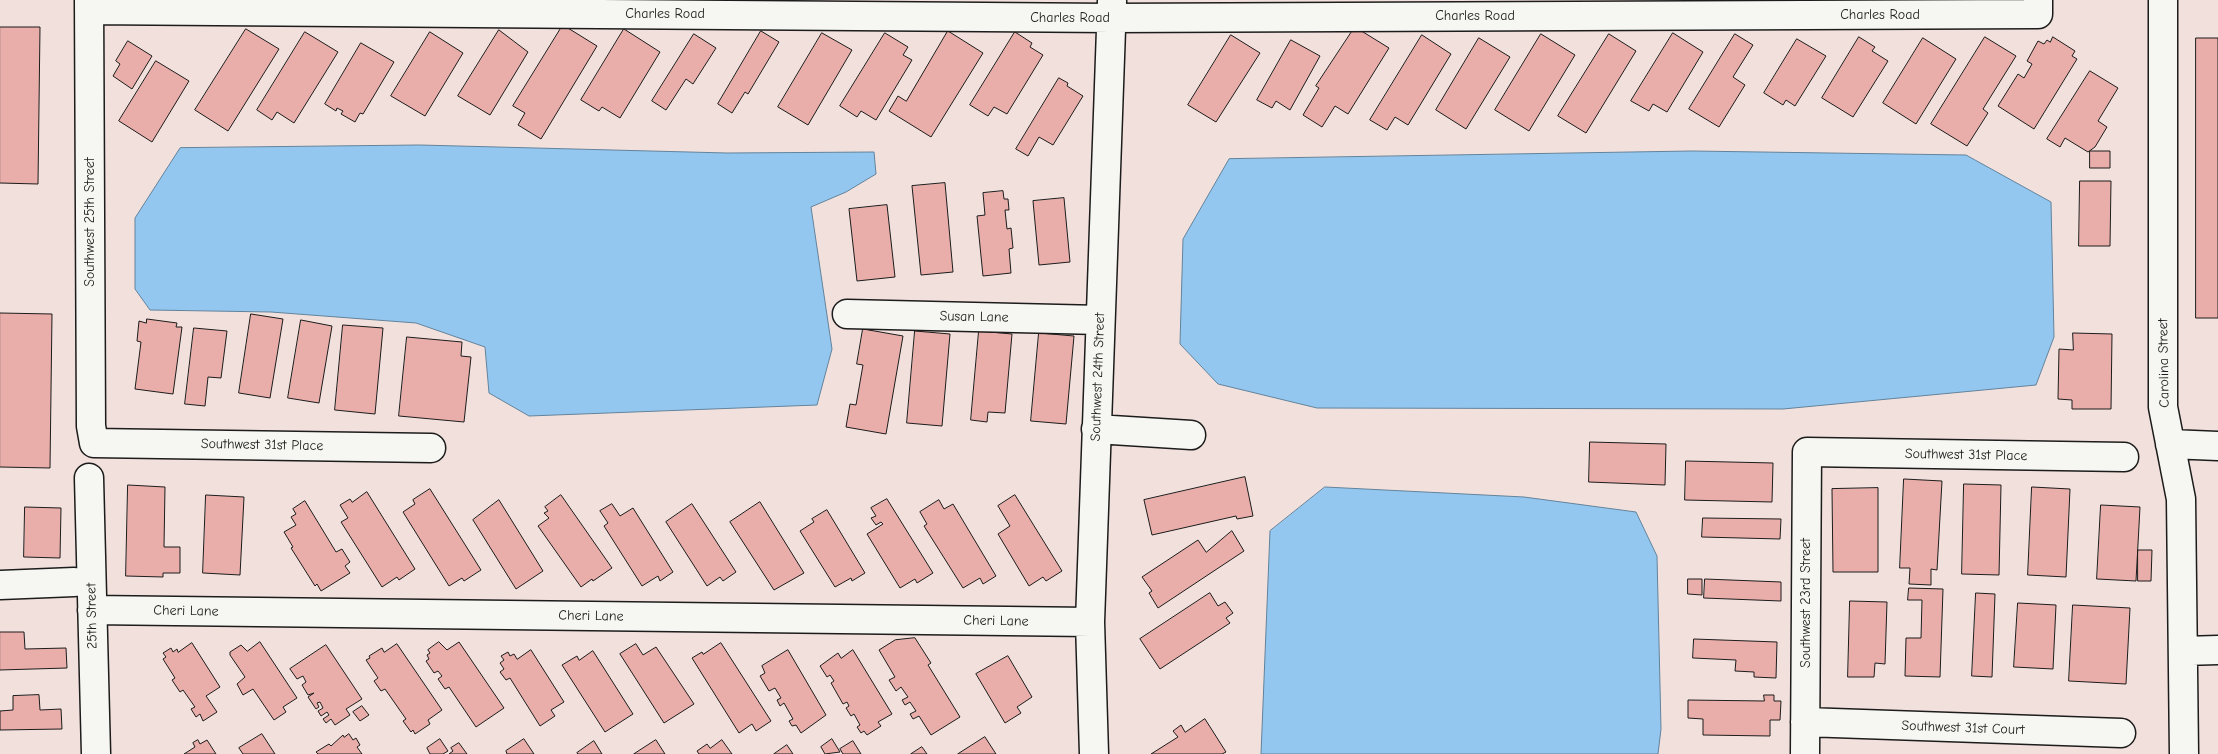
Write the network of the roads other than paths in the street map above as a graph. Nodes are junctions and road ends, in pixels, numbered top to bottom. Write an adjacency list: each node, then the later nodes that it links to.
1 (2038, 0): 4 (street, Charles Road)
2 (2163, 0): 10 (street, Carolina Street)
3 (89, 5): 4 (street, Charles Road); 9 (street, Southwest 25th Street)
4 (1111, 9): 6 (street, Southwest 24th Street)
5 (847, 314): 6 (street, Susan Lane)
6 (1100, 320): 7 (street, Southwest 24th Street)
7 (1096, 429): 8 (street); 19 (street, Southwest 24th Street)
8 (1191, 435)
9 (94, 443): 12 (street, Southwest 31st Place)
10 (2170, 444): 11 (street); 21 (street, Carolina Street)
11 (2218, 446)
12 (430, 448)
13 (1807, 452): 14 (street, Southwest 31st Place); 22 (street, Southwest 23rd Street)
14 (2124, 457)
15 (88, 478): 18 (street, 25th Street)
16 (74, 582): 17 (street)
17 (0, 585)
18 (92, 610): 19 (street, Cheri Lane); 24 (street, 25th Street)
19 (1090, 622): 25 (street, Southwest 24th Street)
20 (2218, 650): 21 (street)
21 (2183, 651): 27 (street, Carolina Street)
22 (1805, 722): 23 (street, Southwest 31st Court); 26 (street, Southwest 23rd Street)
23 (2121, 733)
24 (96, 754)
25 (1094, 754)
26 (1805, 754)
27 (2184, 754)

